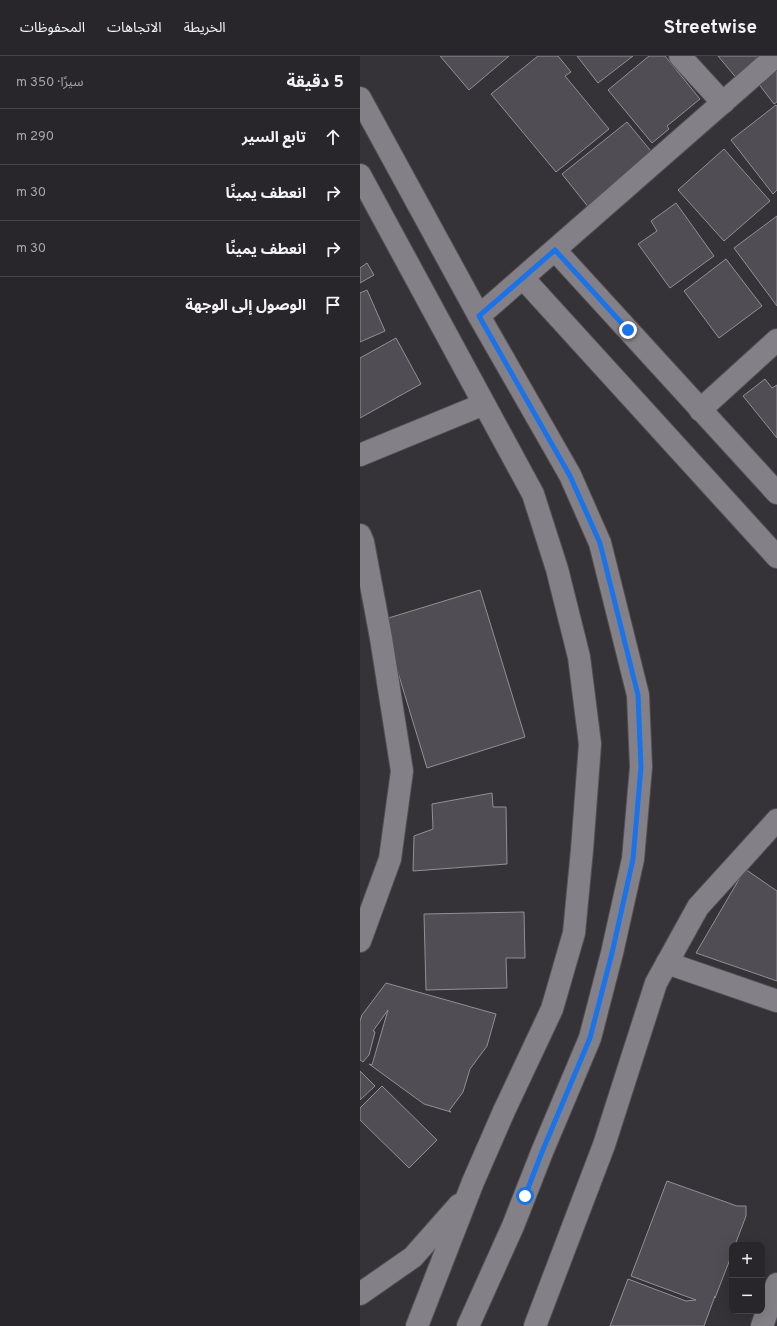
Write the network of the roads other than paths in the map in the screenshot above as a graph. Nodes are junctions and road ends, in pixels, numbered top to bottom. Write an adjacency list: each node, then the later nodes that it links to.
1 (680, 56): 4 (street)
2 (776, 56): 4 (street)
3 (360, 98): 8 (street)
4 (722, 102): 6 (street)
5 (360, 175): 10 (street)
6 (555, 250): 7 (street); 11 (street)
7 (523, 278): 8 (street); 15 (street)
8 (479, 316): 24 (street)
9 (777, 340): 11 (street)
10 (484, 404): 12 (street); 20 (street)
11 (700, 410): 13 (street)
12 (360, 455)
13 (777, 493)
14 (360, 535): 17 (street)
15 (777, 557)
16 (777, 820): 18 (street)
17 (360, 942)
18 (668, 963): 19 (street); 25 (street)
19 (777, 1001)
20 (474, 1182): 22 (street); 23 (street)
21 (777, 1284): 26 (street)
22 (360, 1294)
23 (417, 1326)
24 (468, 1326)
25 (535, 1326)
26 (762, 1326)

